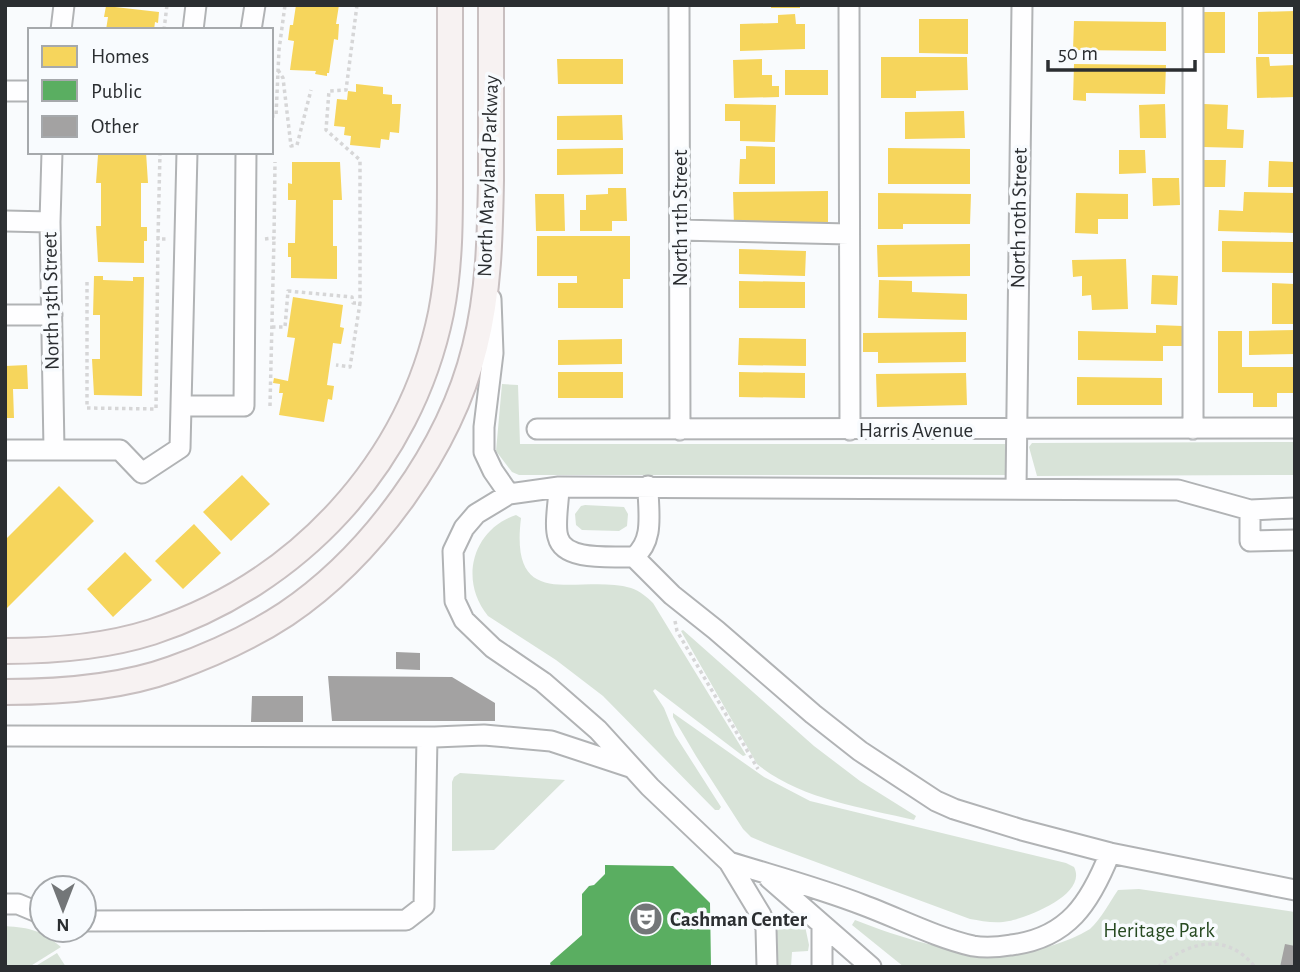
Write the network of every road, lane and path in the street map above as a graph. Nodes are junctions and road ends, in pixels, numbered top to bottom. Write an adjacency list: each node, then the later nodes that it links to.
1 (64, 5): 13 (street)
2 (167, 5): 14 (path)
3 (196, 5): 15 (street)
4 (255, 5): 16 (street)
5 (285, 5): 17 (path)
6 (357, 5): 37 (path)
7 (450, 5): 61 (main road, North Maryland Parkway)
8 (491, 5): 35 (main road, North Maryland Parkway)
9 (679, 5): 29 (street, North 11th Street)
10 (849, 5): 30 (street)
11 (1022, 5): 49 (street, North 10th Street)
12 (1194, 5): 46 (street)
13 (61, 28)
14 (164, 28)
15 (193, 28)
16 (251, 28)
17 (278, 70): 18 (path); 21 (path)
18 (311, 90)
19 (7, 92): 20 (street)
20 (28, 92)
21 (273, 116)
22 (52, 154): 28 (street, North 13th Street)
23 (160, 154): 32 (path)
24 (187, 154): 34 (street)
25 (246, 154): 33 (street)
26 (275, 162): 31 (path)
27 (6, 221): 28 (street)
28 (50, 222): 39 (street, North 13th Street)
29 (680, 230): 30 (street); 47 (street, North 11th Street)
30 (849, 234): 48 (street)
31 (274, 238): 33 (path); 40 (path)
32 (158, 239): 34 (path); 36 (path)
33 (245, 239): 42 (street)
34 (185, 240): 42 (street)
35 (490, 260): 55 (street); 62 (main road, North Maryland Parkway)
36 (87, 282)
37 (360, 303): 40 (path); 41 (path)
38 (5, 314): 39 (street)
39 (52, 315): 50 (street, North 13th Street)
40 (272, 327): 43 (path)
41 (336, 365)
42 (181, 406): 50 (street)
43 (270, 406)
44 (1295, 428): 46 (street, Harris Avenue)
45 (537, 429): 47 (street, Harris Avenue)
46 (1193, 429): 49 (street, Harris Avenue)
47 (680, 430): 48 (street, Harris Avenue)
48 (849, 430): 49 (street, Harris Avenue)
49 (1016, 430): 54 (street, North 10th Street)
50 (54, 449): 51 (street)
51 (5, 450)
52 (648, 486): 53 (street); 54 (street); 59 (street)
53 (559, 487): 55 (street); 59 (street)
54 (1016, 489): 57 (street)
55 (509, 494): 65 (street)
56 (1295, 508): 57 (street)
57 (1250, 510): 58 (street)
58 (1295, 540)
59 (634, 557): 60 (street)
60 (672, 595): 66 (path); 67 (street)
61 (5, 651)
62 (5, 692)
63 (5, 736): 64 (street)
64 (426, 737): 65 (street); 73 (street)
65 (631, 767): 68 (street)
66 (758, 769)
67 (1110, 852): 69 (street); 70 (street)
68 (729, 862): 69 (street); 75 (street)
69 (764, 873): 74 (street)
70 (1295, 890)
71 (5, 904): 72 (street)
72 (28, 908)
73 (98, 922)
74 (821, 925): 76 (street); 77 (street)
75 (767, 967)
76 (822, 967)
77 (871, 967)
78 (1158, 967): 79 (path)
79 (1255, 967)

